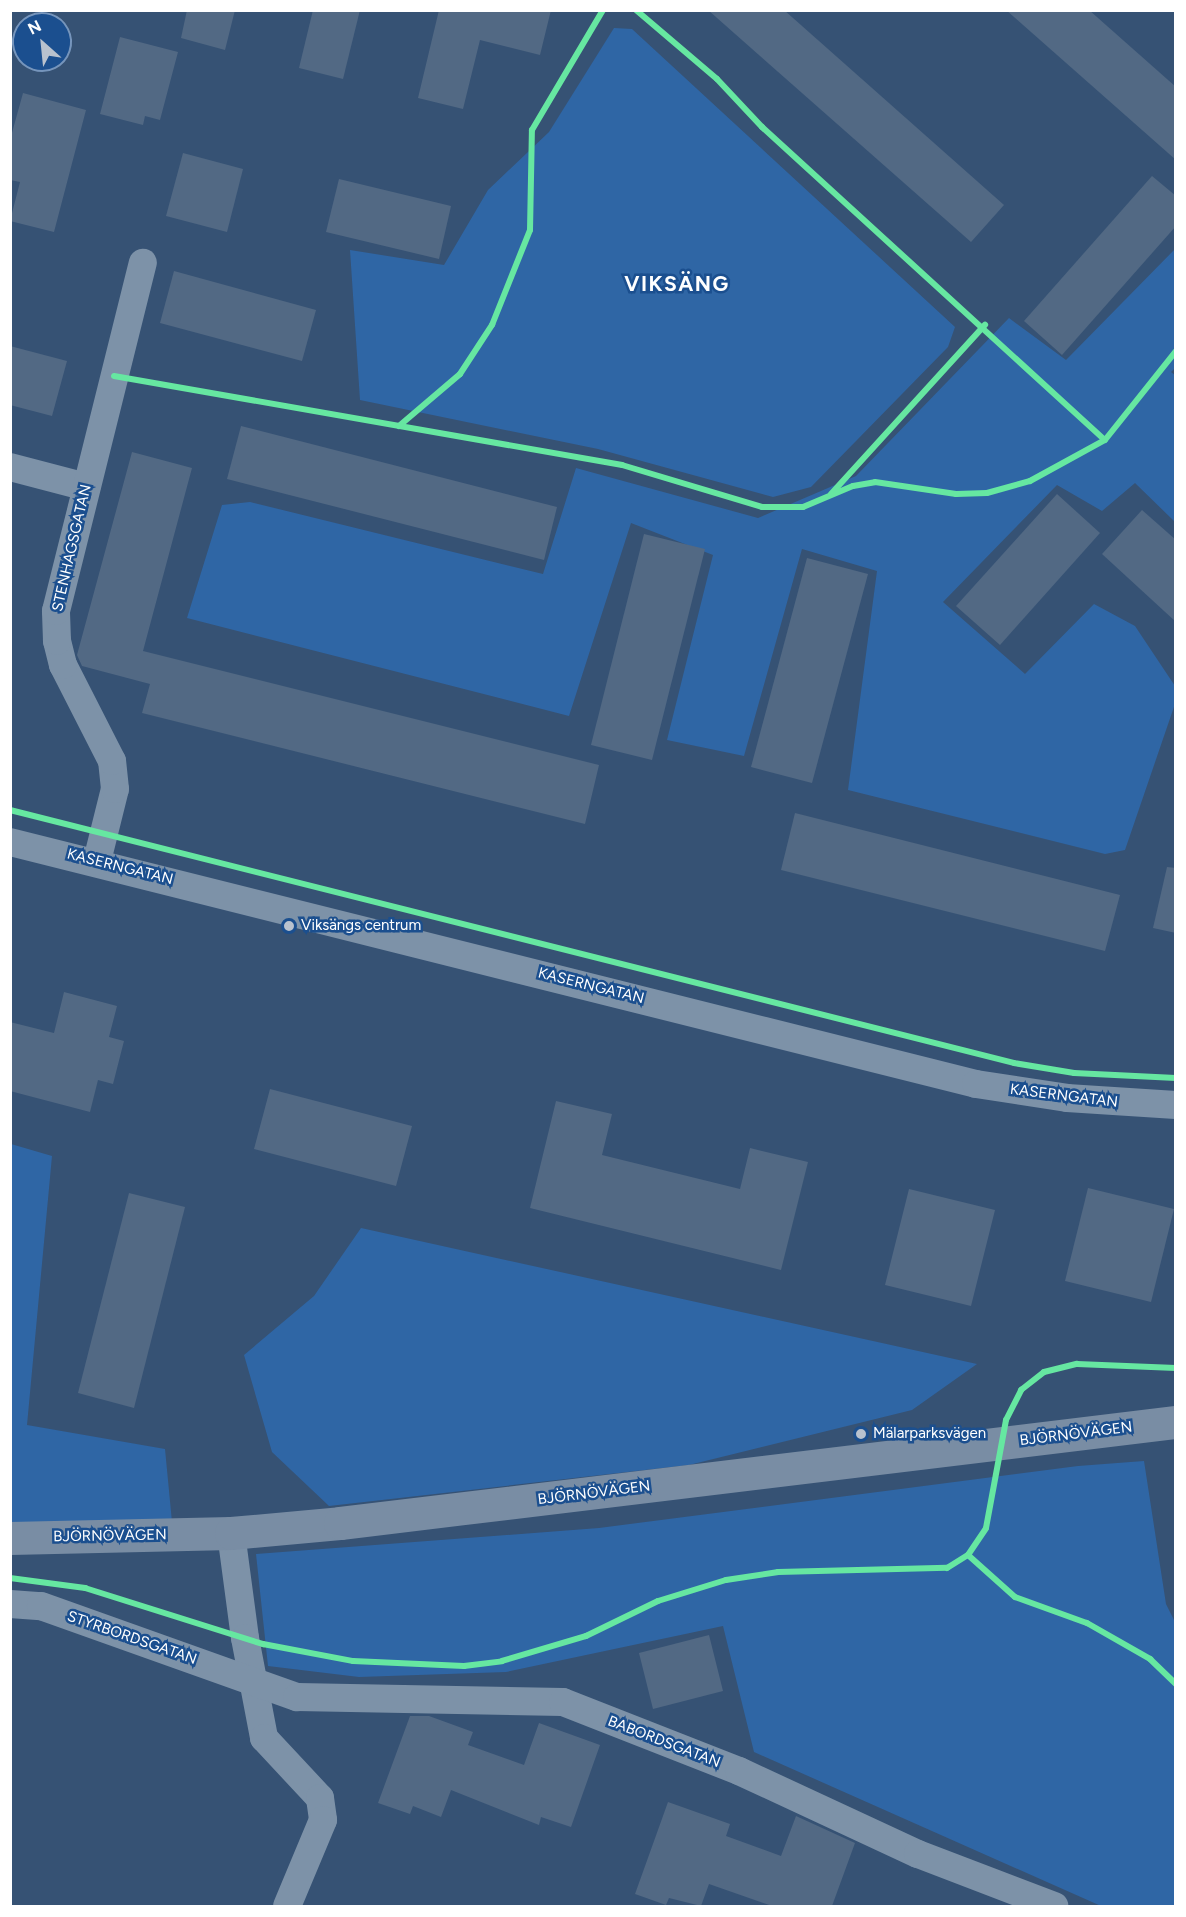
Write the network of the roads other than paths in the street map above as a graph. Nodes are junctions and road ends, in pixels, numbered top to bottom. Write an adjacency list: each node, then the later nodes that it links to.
1 (143, 263): 3 (street, STENHAGSGATAN)
2 (10, 467): 3 (street)
3 (86, 486): 5 (street, STENHAGSGATAN)
4 (10, 842): 5 (street, KASERNGATAN)
5 (97, 861): 6 (street, KASERNGATAN)
6 (1176, 1105)
7 (1176, 1422): 8 (main road, BJÖRNÖVÄGEN)
8 (231, 1533): 9 (main road, BJÖRNÖVÄGEN); 11 (street)
9 (10, 1538)
10 (10, 1604): 11 (street, STYRBORDSGATAN)
11 (252, 1679): 12 (street); 13 (street, BABORDSGATAN)
12 (287, 1906)
13 (1054, 1906)

